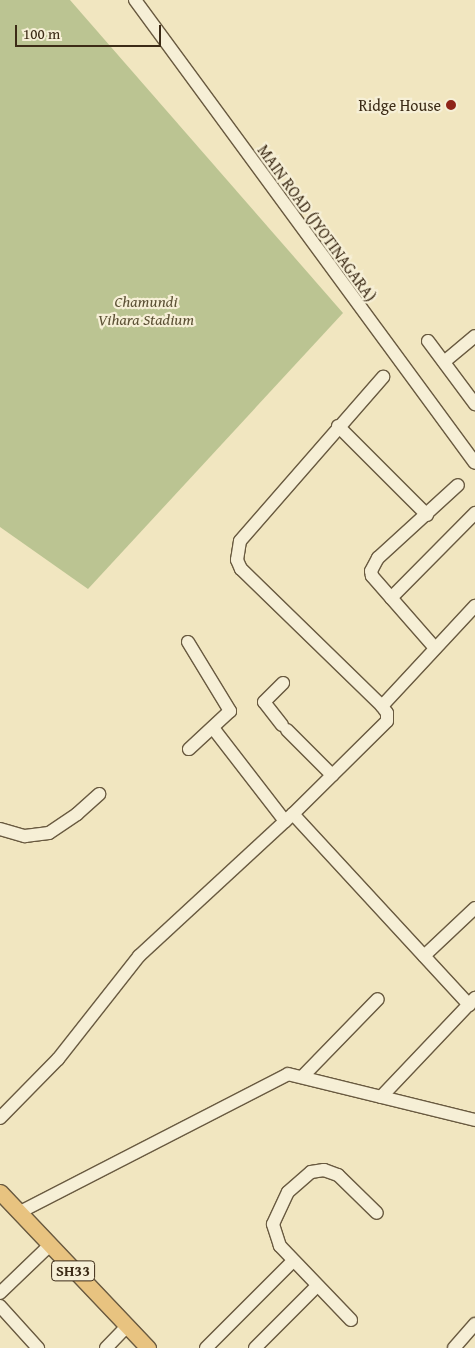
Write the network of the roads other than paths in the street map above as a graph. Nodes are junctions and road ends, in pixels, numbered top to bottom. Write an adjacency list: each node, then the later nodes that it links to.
1 (135, 0): 8 (street, MAIN ROAD (JYOTINAGARA))
2 (475, 336): 4 (street)
3 (428, 341): 4 (street)
4 (444, 362): 6 (street)
5 (383, 376): 7 (street)
6 (475, 404)
7 (338, 426): 11 (street); 17 (street)
8 (475, 463)
9 (458, 485): 11 (street)
10 (475, 513): 12 (street)
11 (427, 515): 12 (street)
12 (391, 598): 15 (street)
13 (475, 606): 15 (street)
14 (188, 642): 18 (street)
15 (435, 648): 17 (street)
16 (283, 684): 20 (street)
17 (382, 706): 20 (street)
18 (213, 728): 19 (street); 22 (street)
19 (189, 749)
20 (332, 775): 22 (street)
21 (99, 794): 23 (street)
22 (289, 817): 25 (street); 30 (street)
23 (0, 829)
24 (475, 908): 25 (street)
25 (424, 956): 27 (street)
26 (378, 999): 28 (street)
27 (472, 1001): 29 (street)
28 (303, 1076): 29 (street); 33 (street)
29 (381, 1098): 31 (street)
30 (0, 1118)
31 (474, 1118)
32 (0, 1192): 33 (main road, SH33)
33 (20, 1212): 35 (main road, SH33)
34 (377, 1213): 36 (street)
35 (49, 1246): 38 (street); 42 (main road, SH33)
36 (293, 1262): 37 (street); 46 (street)
37 (317, 1286): 40 (street); 47 (street)
38 (0, 1293)
39 (0, 1306): 43 (street)
40 (351, 1320)
41 (475, 1324): 48 (street)
42 (128, 1326): 44 (street); 45 (main road, SH33)
43 (38, 1348)
44 (106, 1348)
45 (148, 1348)
46 (206, 1348)
47 (255, 1348)
48 (454, 1348)

